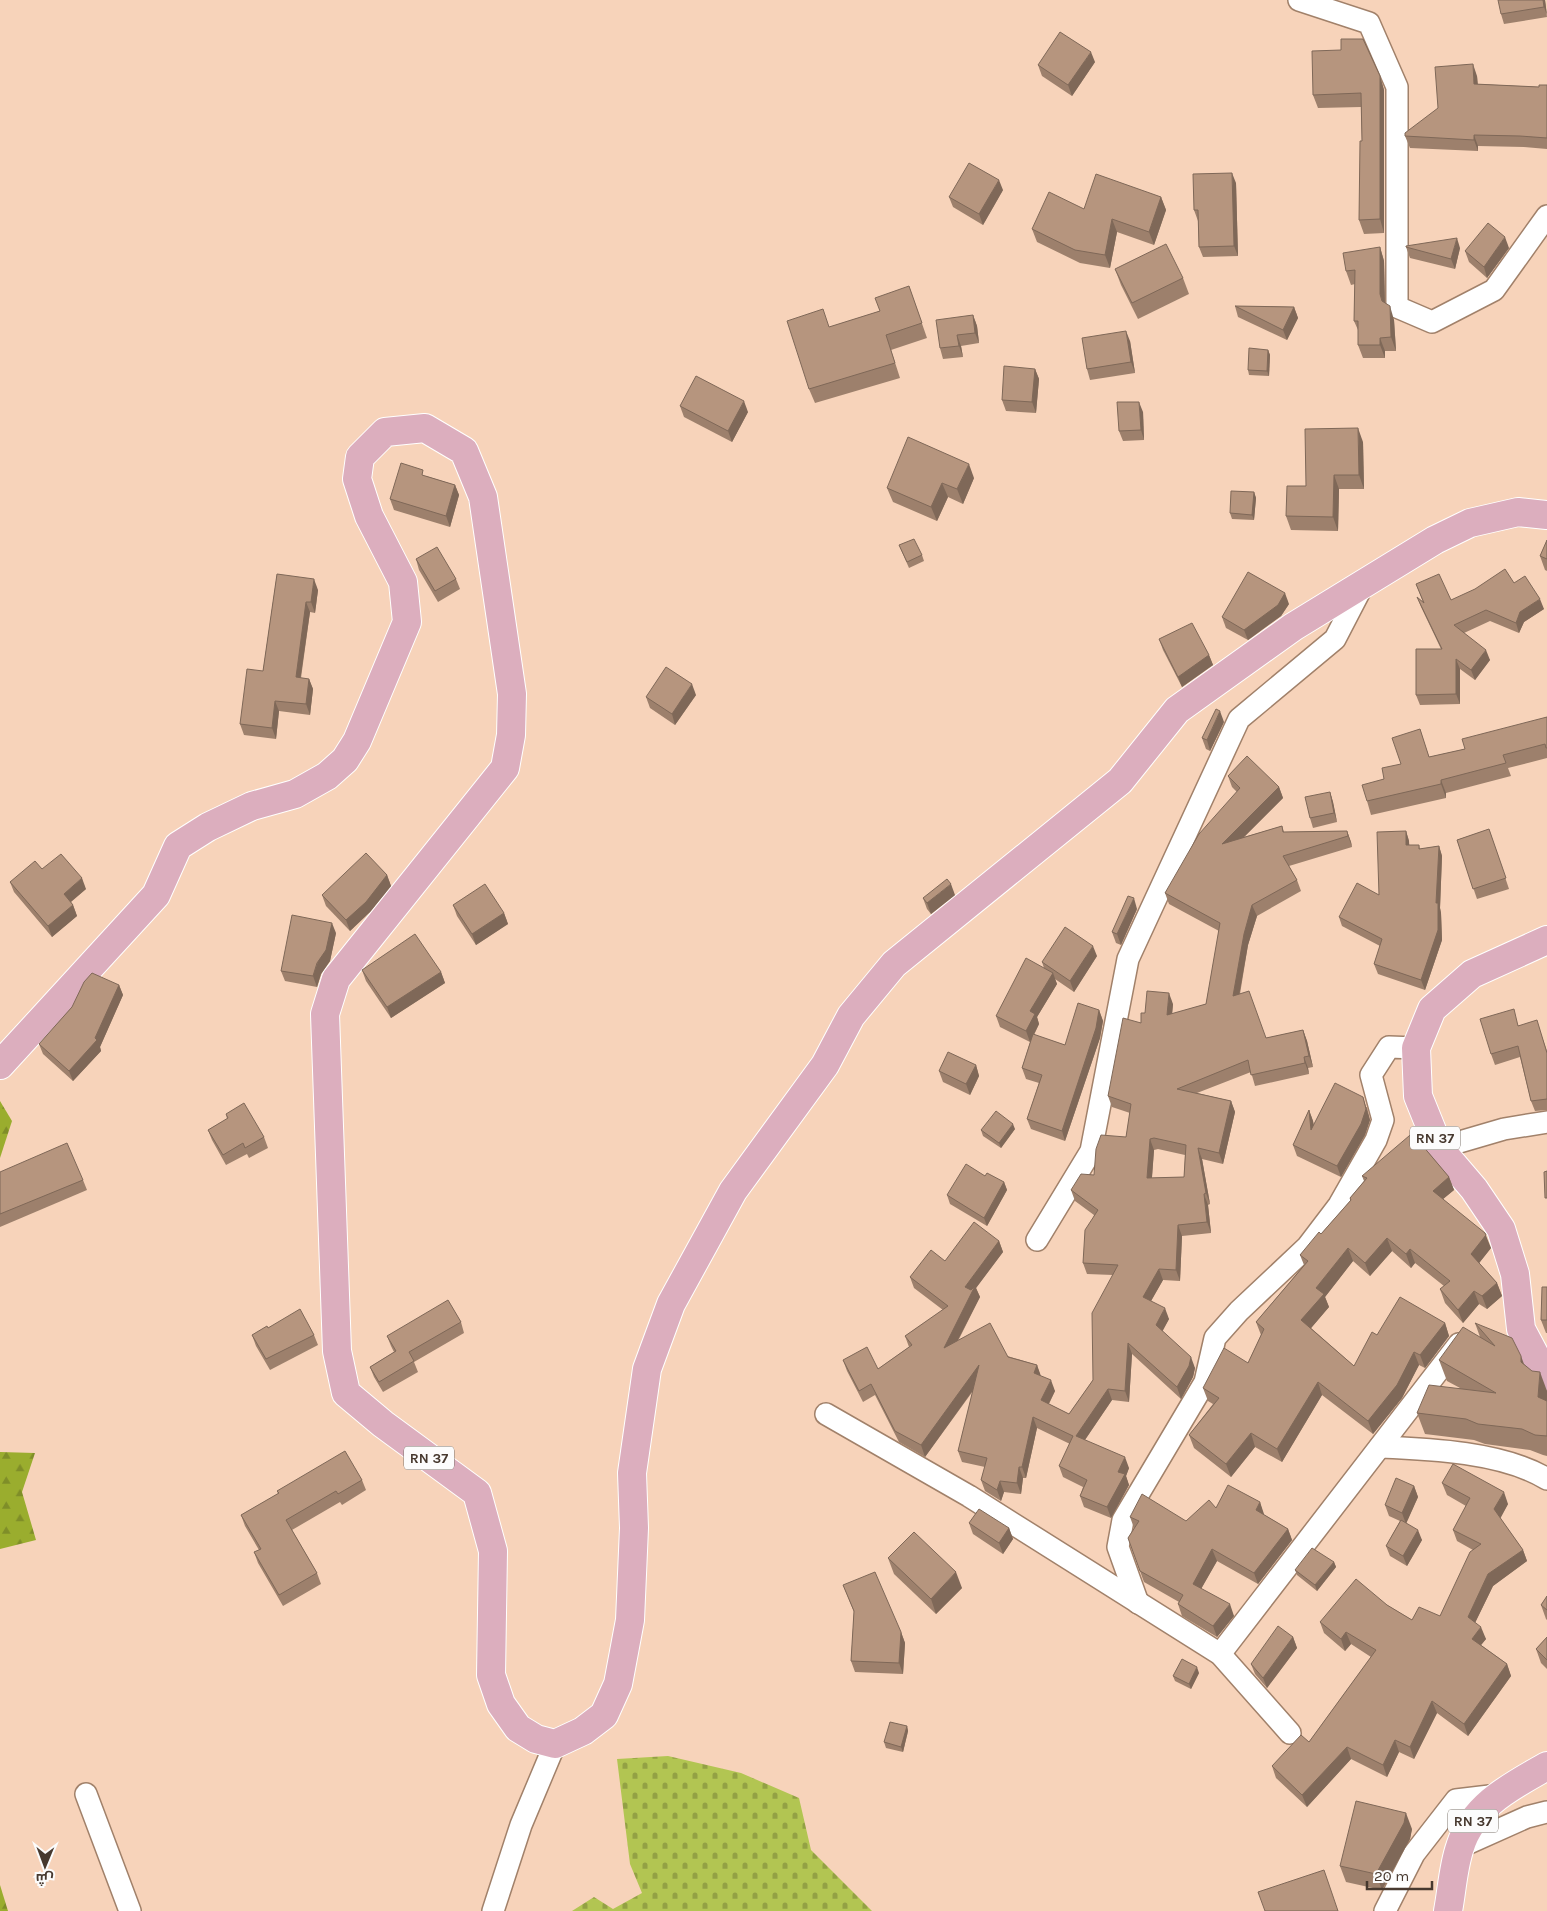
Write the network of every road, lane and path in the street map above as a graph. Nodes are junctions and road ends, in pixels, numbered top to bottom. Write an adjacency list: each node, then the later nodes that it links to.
1 (1299, 0): 2 (street)
2 (1547, 216)
3 (1547, 515): 4 (main road)
4 (1363, 584): 10 (street); 19 (main road)
5 (1547, 940): 6 (main road, RN 37)
6 (1416, 1048): 9 (main road, RN 37); 16 (street)
7 (0, 1065): 19 (main road, RN 37)
8 (1547, 1122): 9 (street)
9 (1439, 1148): 12 (main road, RN 37)
10 (1038, 1240)
11 (1459, 1344): 14 (street)
12 (1547, 1378)
13 (826, 1414): 16 (street)
14 (1380, 1447): 15 (street); 17 (street)
15 (1547, 1479)
16 (1138, 1602): 17 (street)
17 (1220, 1654): 18 (street)
18 (1290, 1733)
19 (555, 1744): 26 (street)
20 (1547, 1766): 22 (main road, RN 37)
21 (86, 1794): 25 (street)
22 (1498, 1795): 24 (main road, RN 37); 27 (street)
23 (1547, 1812): 24 (street)
24 (1460, 1846): 28 (main road, RN 37)
25 (130, 1911)
26 (493, 1911)
27 (1385, 1911)
28 (1448, 1911)

